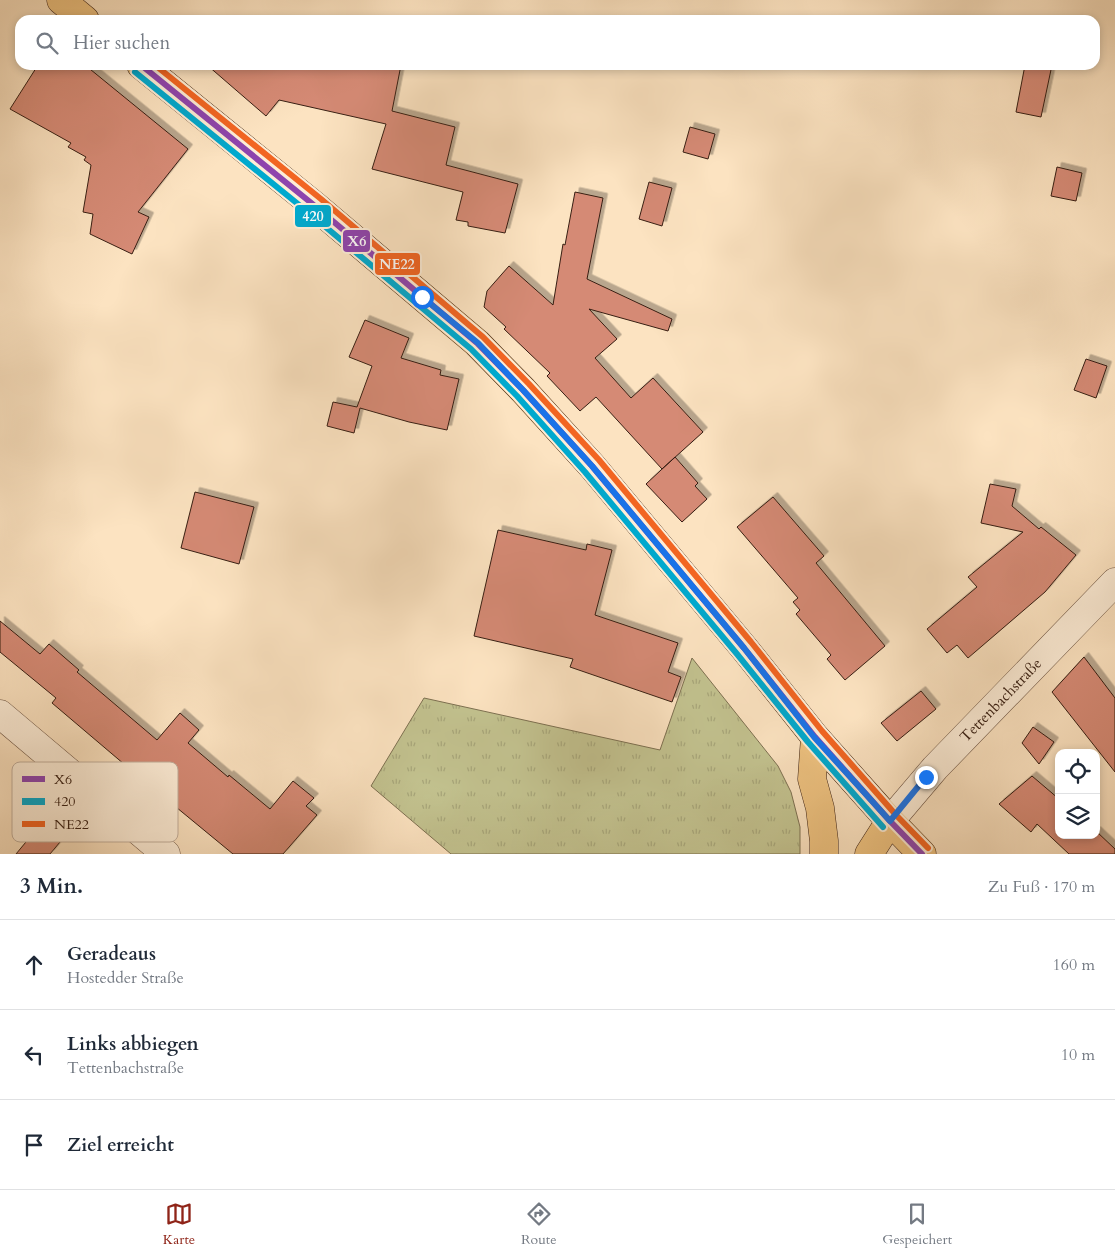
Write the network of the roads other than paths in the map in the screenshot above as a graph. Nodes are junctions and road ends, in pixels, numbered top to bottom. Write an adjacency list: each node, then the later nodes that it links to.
1 (61, 0): 2 (main road)
2 (79, 15)
3 (147, 70): 6 (main road)
4 (1115, 582): 8 (street, Tettenbachstraße)
5 (0, 714): 7 (street)
6 (814, 737): 8 (main road); 11 (main road)
7 (57, 762)
8 (890, 821): 12 (main road); 13 (main road)
9 (152, 842): 10 (street)
10 (166, 854)
11 (824, 854)
12 (869, 854)
13 (922, 854)

